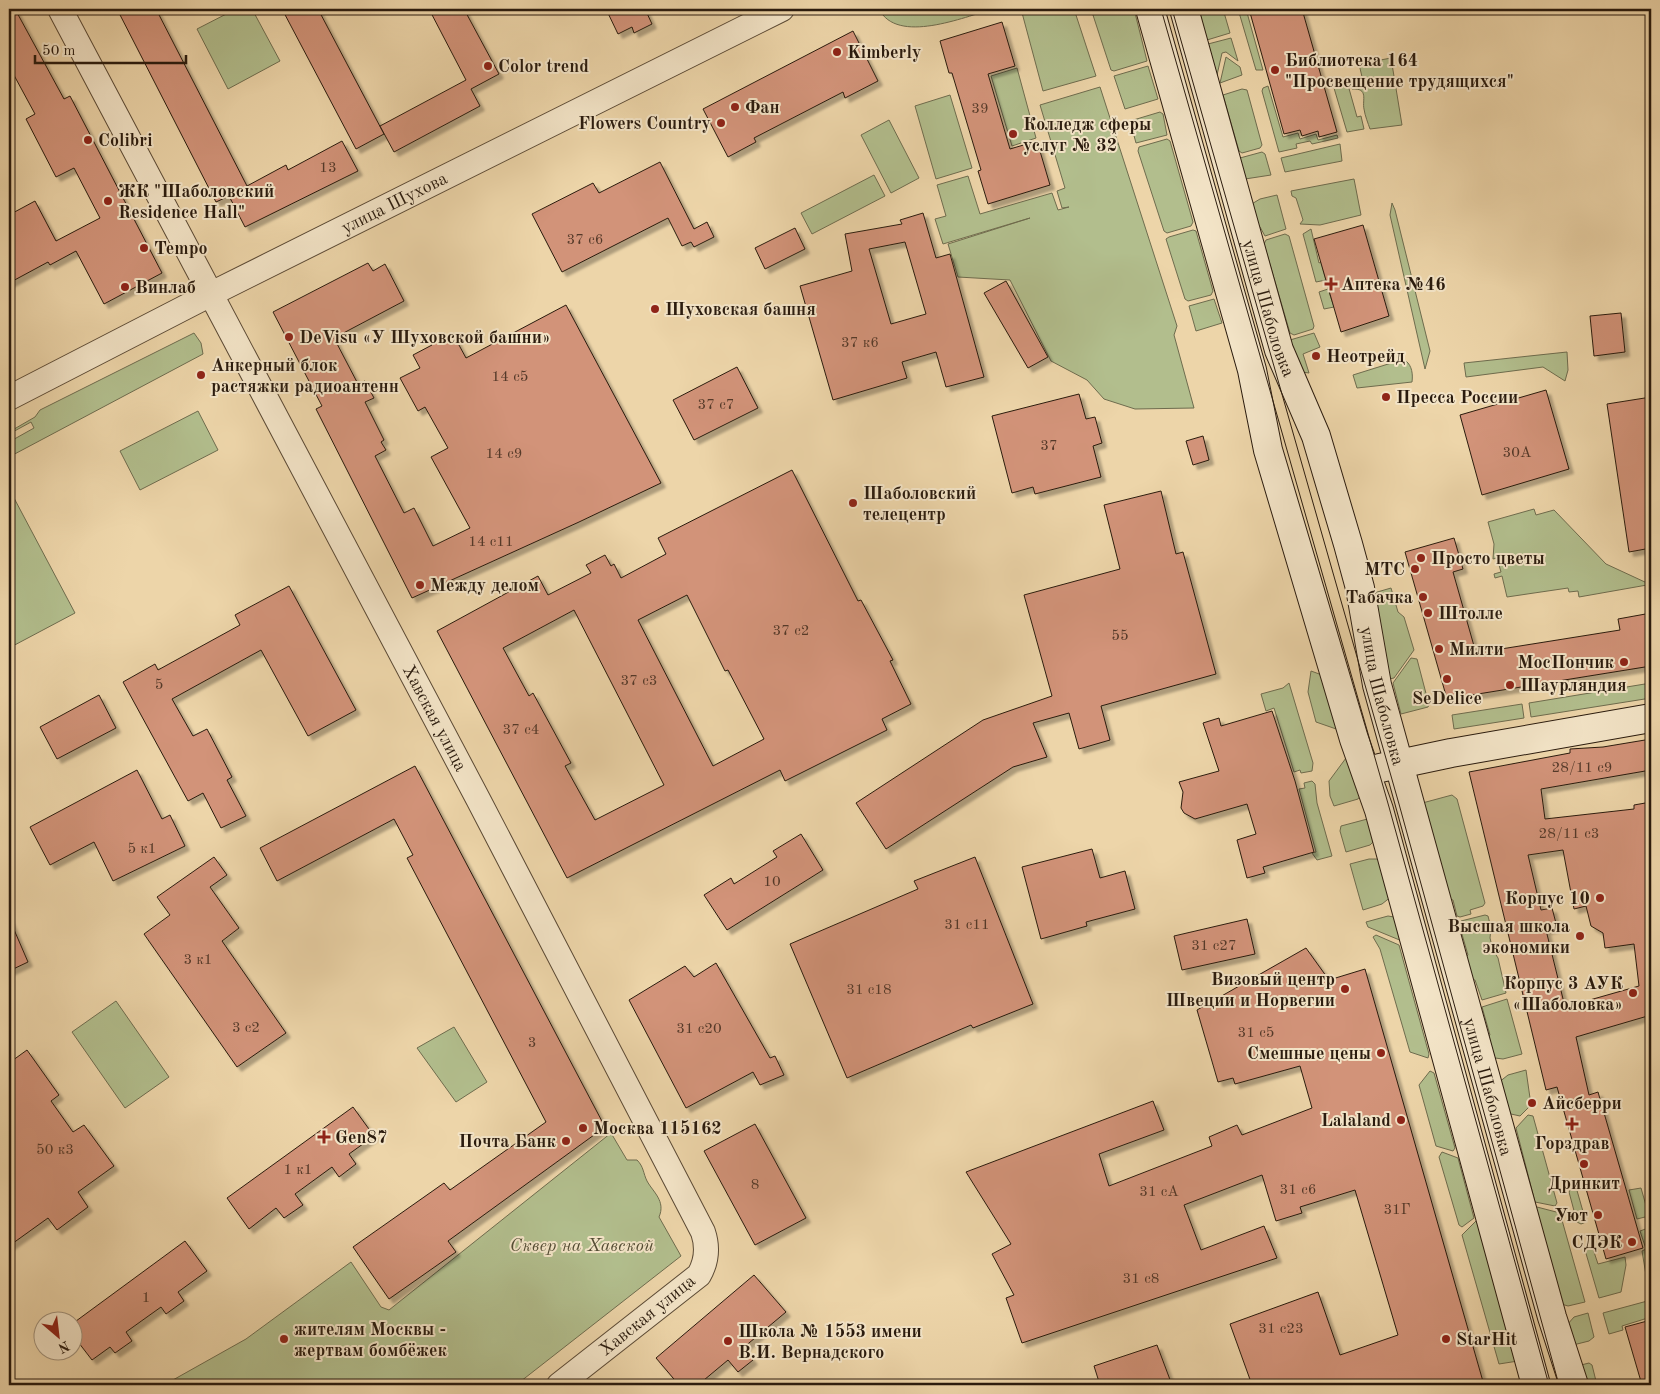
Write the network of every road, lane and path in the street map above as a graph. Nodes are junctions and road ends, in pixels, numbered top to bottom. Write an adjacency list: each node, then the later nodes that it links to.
1 (60, 9): 5 (street, Хавская улица)
2 (782, 9): 5 (street, улица Шухова)
3 (1150, 9): 9 (main road, улица Шаболовка)
4 (1184, 9): 8 (main road, улица Шаболовка)
5 (211, 294): 6 (street, улица Шухова); 11 (street, Хавская улица)
6 (9, 398)
7 (1651, 718): 8 (main road)
8 (1398, 764): 9 (main road); 12 (main road, улица Шаболовка)
9 (1366, 772): 10 (main road, улица Шаболовка)
10 (1531, 1378)
11 (559, 1385)
12 (1574, 1385)

